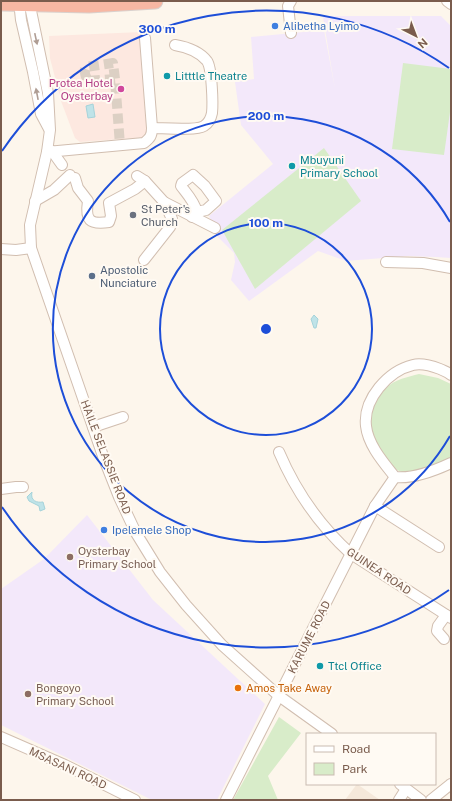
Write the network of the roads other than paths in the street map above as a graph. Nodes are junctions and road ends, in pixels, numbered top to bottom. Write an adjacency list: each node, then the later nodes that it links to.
1 (155, 1): 4 (highway)
2 (291, 1): 7 (street)
3 (447, 1): 6 (street)
4 (24, 2): 5 (highway); 11 (street, HAILE SELASSIE ROAD)
5 (1, 3)
6 (451, 4)
7 (291, 33)
8 (145, 38): 10 (street)
9 (175, 45): 10 (street)
10 (152, 128): 11 (street)
11 (50, 151): 12 (street); 13 (street, HAILE SELASSIE ROAD)
12 (62, 165)
13 (36, 201): 14 (street); 16 (street, HAILE SELASSIE ROAD)
14 (164, 202): 15 (street); 18 (street)
15 (215, 228)
16 (32, 248): 17 (street); 23 (street, HAILE SELASSIE ROAD)
17 (1, 249)
18 (144, 260)
19 (386, 262): 20 (street)
20 (451, 268)
21 (450, 372): 26 (street)
22 (123, 417): 23 (street)
23 (93, 427): 34 (street, HAILE SELASSIE ROAD)
24 (279, 452): 31 (street, GUINEA ROAD)
25 (451, 463): 26 (street)
26 (395, 477): 29 (street, KARUME ROAD)
27 (23, 487): 28 (street)
28 (1, 489)
29 (375, 506): 30 (street); 31 (street, KARUME ROAD)
30 (439, 547)
31 (351, 554): 32 (street, GUINEA ROAD); 34 (street, KARUME ROAD)
32 (448, 616): 33 (street)
33 (444, 639)
34 (279, 696): 35 (street, HAILE SELASSIE ROAD); 40 (street, KARUME ROAD)
35 (331, 733)
36 (1, 738): 39 (street, MSASANI ROAD)
37 (451, 784): 43 (street)
38 (403, 787): 41 (street); 42 (street)
39 (135, 800)
40 (226, 800)
41 (399, 800)
42 (421, 800)
43 (431, 800)

